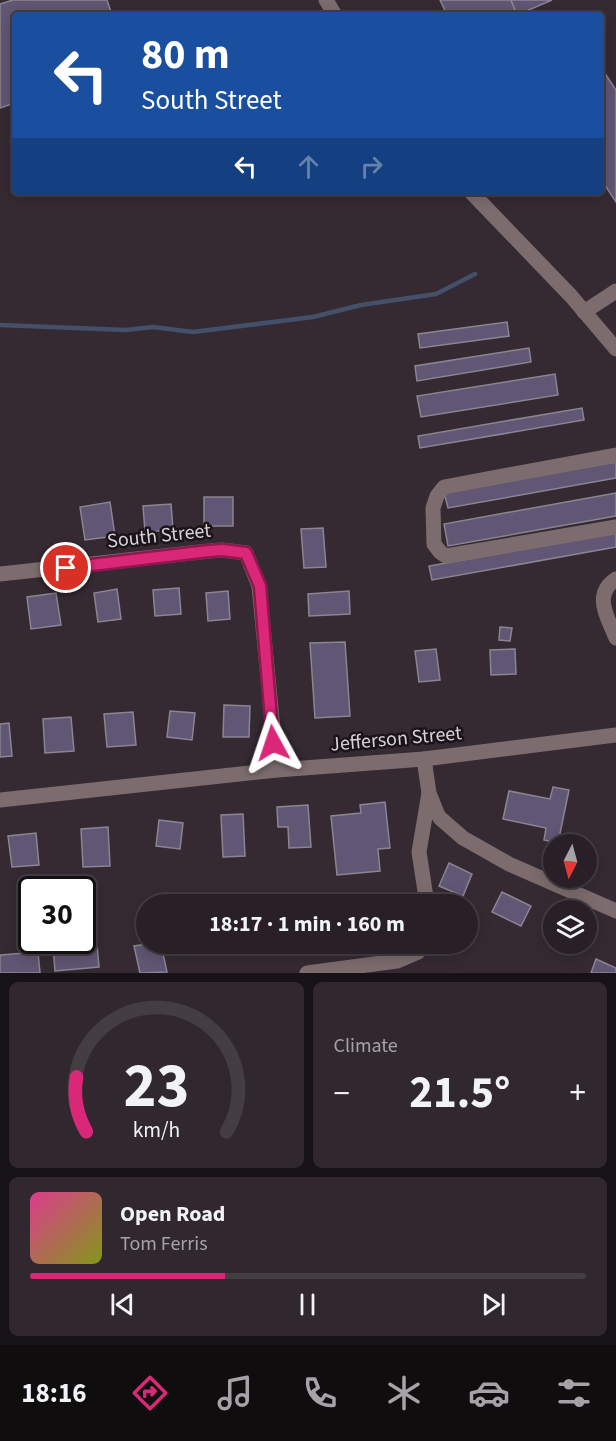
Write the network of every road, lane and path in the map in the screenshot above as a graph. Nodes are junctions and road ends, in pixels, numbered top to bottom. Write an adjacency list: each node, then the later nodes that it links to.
1 (474, 195): 3 (street)
2 (616, 291): 3 (street)
3 (584, 312): 4 (street)
4 (616, 349)
5 (616, 455): 6 (street)
6 (616, 526)
7 (0, 574): 12 (street, South Street)
8 (616, 579): 9 (street)
9 (616, 639)
10 (616, 735): 11 (street, Jefferson Street)
11 (424, 759): 12 (street, Jefferson Street); 13 (street)
12 (276, 770): 14 (street, Jefferson Street)
13 (429, 793): 15 (street); 16 (street)
14 (0, 801)
15 (425, 894)
16 (616, 911)
17 (413, 954): 18 (street)
18 (307, 973)

